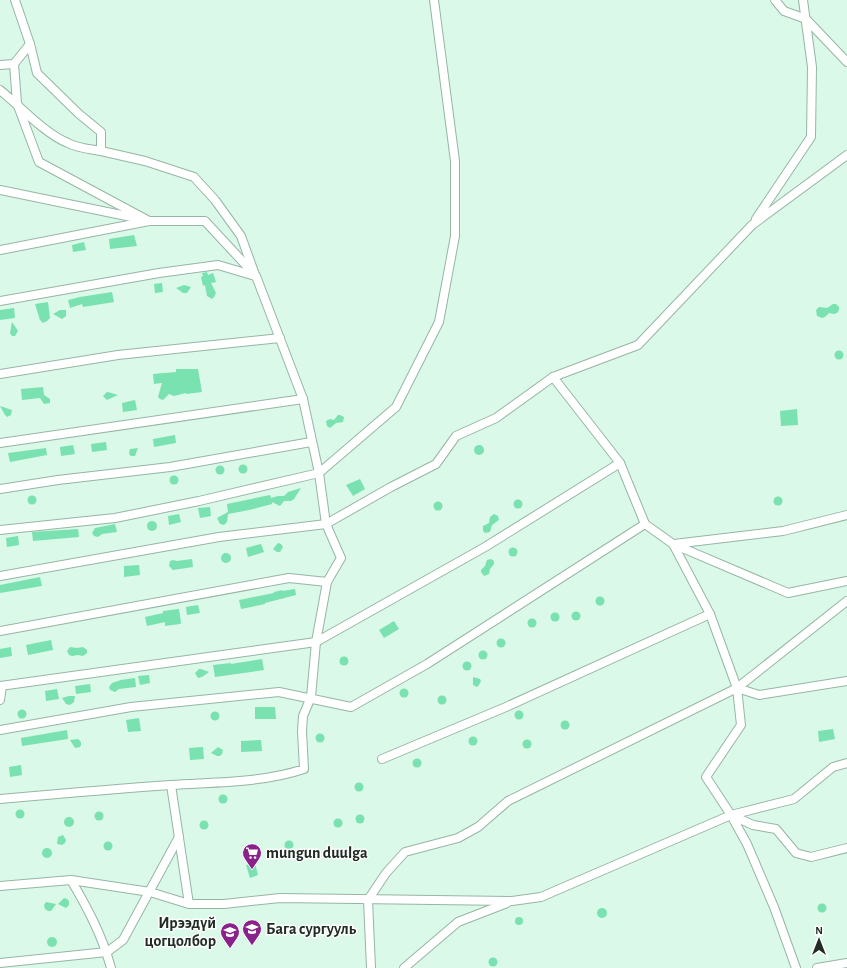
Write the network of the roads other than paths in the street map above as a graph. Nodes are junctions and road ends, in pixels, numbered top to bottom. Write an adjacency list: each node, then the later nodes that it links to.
1 (15, 0): 6 (street)
2 (434, 0): 27 (street)
3 (775, 0): 5 (street)
4 (803, 0): 5 (street)
5 (806, 20): 7 (street); 16 (street)
6 (30, 44): 8 (street); 12 (street)
7 (847, 62)
8 (14, 64): 9 (street); 11 (street)
9 (0, 65)
10 (0, 90): 11 (street)
11 (17, 103): 12 (street); 15 (street)
12 (101, 151): 18 (street)
13 (847, 155): 16 (street)
14 (0, 190): 15 (street)
15 (149, 221): 17 (street); 18 (street)
16 (752, 225): 22 (street)
17 (0, 250)
18 (256, 276): 19 (street); 20 (street)
19 (0, 301)
20 (280, 338): 21 (street); 23 (street)
21 (0, 374)
22 (553, 377): 26 (street); 30 (street)
23 (303, 399): 24 (street); 25 (street)
24 (311, 442): 27 (street); 28 (street)
25 (0, 443)
26 (620, 463): 31 (street); 40 (street)
27 (319, 473): 30 (street); 32 (street)
28 (0, 489)
29 (847, 515): 33 (street)
30 (326, 524): 34 (street); 36 (street)
31 (645, 524): 33 (street); 44 (street)
32 (0, 530)
33 (673, 544): 35 (street); 38 (street)
34 (0, 576)
35 (847, 581)
36 (327, 582): 39 (street); 40 (street)
37 (847, 601): 43 (street)
38 (710, 614): 43 (street); 47 (street)
39 (0, 631)
40 (316, 642): 42 (street); 44 (street)
41 (847, 681): 43 (street)
42 (1, 686): 45 (street)
43 (737, 688): 51 (street); 57 (street)
44 (311, 697): 46 (street); 49 (street)
45 (0, 700)
46 (0, 730)
47 (382, 759)
48 (847, 763): 51 (street)
49 (171, 785): 50 (street); 52 (street)
50 (0, 799)
51 (731, 815): 53 (street); 58 (street); 66 (street)
52 (179, 837): 56 (street); 59 (street)
53 (847, 848)
54 (71, 880): 55 (street); 56 (street); 60 (street)
55 (0, 886)
56 (150, 892): 59 (street); 60 (street)
57 (368, 900): 58 (street); 59 (street); 64 (street)
58 (512, 901): 65 (street)
59 (189, 904)
60 (106, 952): 61 (street); 63 (street)
61 (0, 963)
62 (847, 963): 67 (street)
63 (111, 968)
64 (371, 968)
65 (404, 968)
66 (796, 968)
67 (817, 968)

